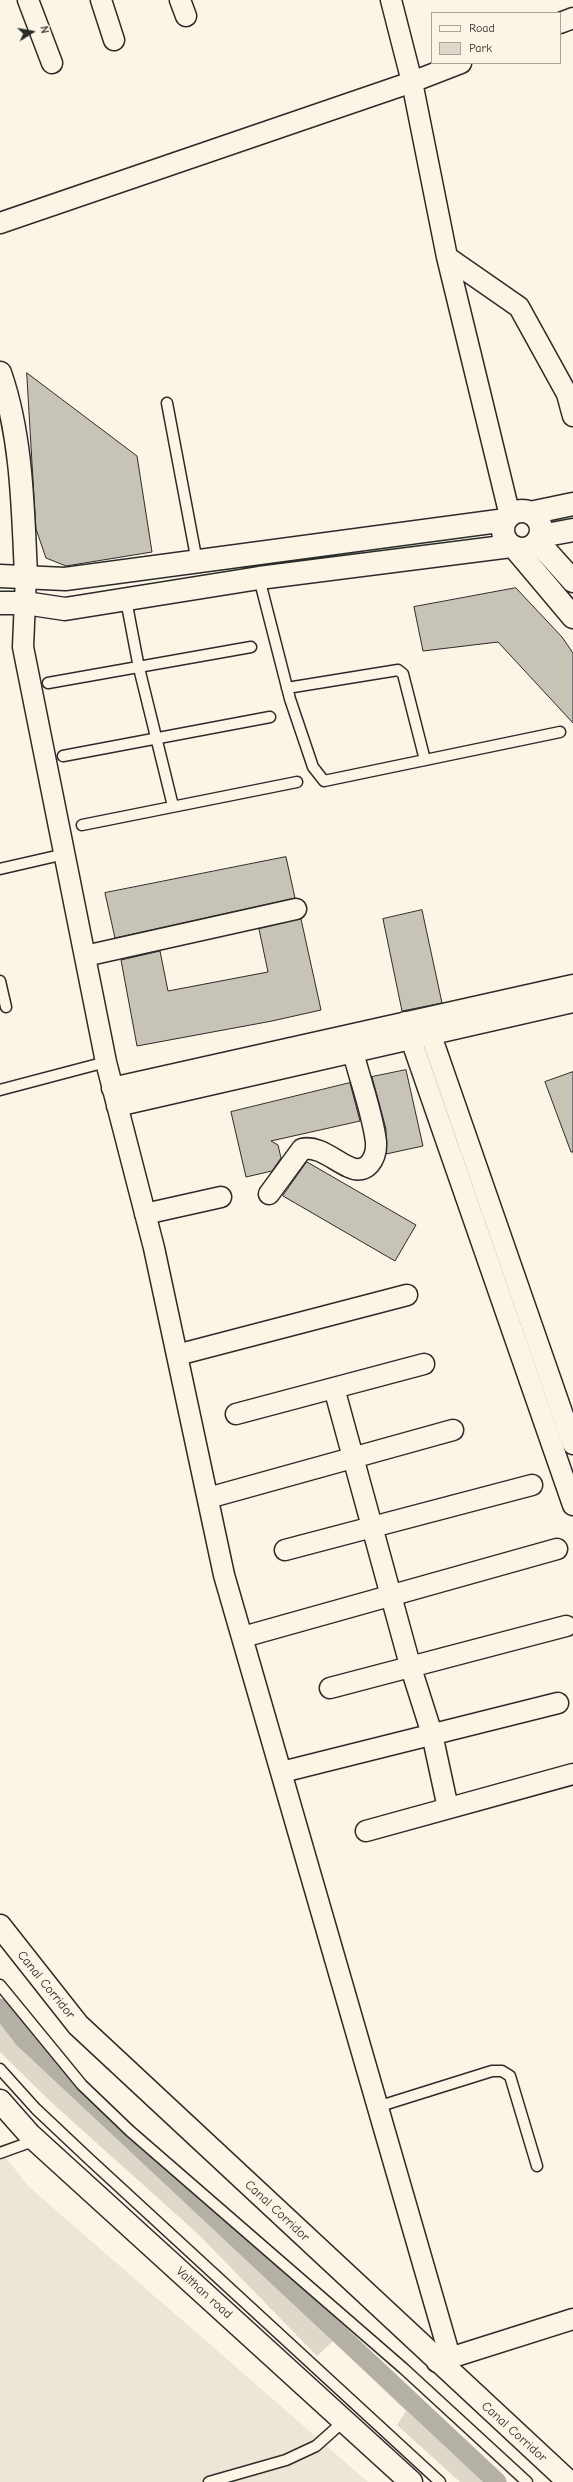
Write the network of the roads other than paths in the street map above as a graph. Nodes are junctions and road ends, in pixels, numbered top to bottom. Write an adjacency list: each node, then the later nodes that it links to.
1 (28, 0): 7 (street)
2 (101, 0): 6 (street)
3 (391, 0): 9 (street)
4 (573, 18): 5 (street)
5 (561, 23)
6 (114, 40)
7 (52, 63)
8 (458, 64): 9 (street)
9 (412, 82): 10 (street); 11 (street)
10 (0, 223)
11 (447, 257): 14 (street); 16 (street)
12 (0, 372): 22 (street)
13 (167, 403): 20 (lane)
14 (573, 416)
15 (573, 504): 16 (street)
16 (515, 516): 18 (street); 19 (street); 20 (street)
17 (573, 530): 18 (street)
18 (539, 539): 19 (street); 24 (street)
19 (512, 547): 23 (street); 28 (street)
20 (197, 562): 22 (street)
21 (0, 576): 22 (street)
22 (26, 576): 27 (street)
23 (259, 578): 25 (street); 32 (lane)
24 (573, 581)
25 (126, 600): 27 (street); 30 (lane)
26 (0, 603): 27 (street)
27 (25, 603): 41 (street)
28 (573, 617)
29 (251, 646): 30 (lane)
30 (139, 668): 31 (lane); 35 (lane)
31 (48, 683)
32 (287, 688): 37 (lane); 37 (lane)
33 (270, 717): 35 (lane)
34 (560, 732): 37 (lane)
35 (156, 739): 36 (lane); 39 (lane)
36 (63, 756)
37 (425, 760)
38 (297, 782): 39 (lane)
39 (173, 806): 40 (lane)
40 (82, 826)
41 (65, 854): 42 (lane); 44 (street)
42 (0, 869)
43 (296, 909): 44 (street)
44 (85, 956): 52 (street)
45 (0, 981): 48 (lane)
46 (573, 985): 49 (street)
47 (573, 1002): 49 (street)
48 (6, 1007)
49 (428, 1026): 50 (street); 64 (street)
50 (408, 1031): 51 (street); 54 (street); 68 (street)
51 (352, 1052): 54 (street); 55 (street)
52 (106, 1062): 53 (lane); 54 (street)
53 (0, 1090)
54 (115, 1097): 57 (street)
55 (269, 1194)
56 (221, 1197): 57 (street)
57 (145, 1214): 59 (street)
58 (407, 1295): 59 (street)
59 (177, 1355): 67 (street)
60 (424, 1364): 61 (street)
61 (334, 1388): 62 (street); 65 (street)
62 (236, 1414)
63 (454, 1430): 65 (street)
64 (573, 1444)
65 (351, 1458): 67 (street); 69 (street)
66 (532, 1485): 69 (street)
67 (208, 1498): 74 (street)
68 (573, 1505)
69 (370, 1526): 71 (street); 72 (street)
70 (557, 1549): 72 (street)
71 (285, 1550)
72 (390, 1596): 74 (street); 75 (street)
73 (566, 1626): 75 (street)
74 (243, 1637): 79 (street)
75 (410, 1666): 76 (street); 78 (street)
76 (330, 1688)
77 (558, 1703): 78 (street)
78 (432, 1734): 79 (street); 81 (street)
79 (282, 1772): 87 (street)
80 (573, 1774): 81 (street)
81 (448, 1808): 82 (street)
82 (366, 1831)
83 (0, 1926): 92 (street, Canal Corridor)
84 (0, 1985): 97 (lane)
85 (0, 2069): 96 (lane)
86 (0, 2102): 88 (street, Valthan road)
87 (377, 2107): 90 (lane); 92 (street)
88 (36, 2140): 89 (lane); 93 (street, Valthan road)
89 (0, 2153)
90 (537, 2166)
91 (573, 2319): 92 (street)
92 (444, 2360): 98 (street, Canal Corridor)
93 (344, 2421): 94 (lane); 95 (street, Valthan road)
94 (209, 2482)
95 (411, 2482)
96 (440, 2482)
97 (527, 2482)
98 (569, 2482)

